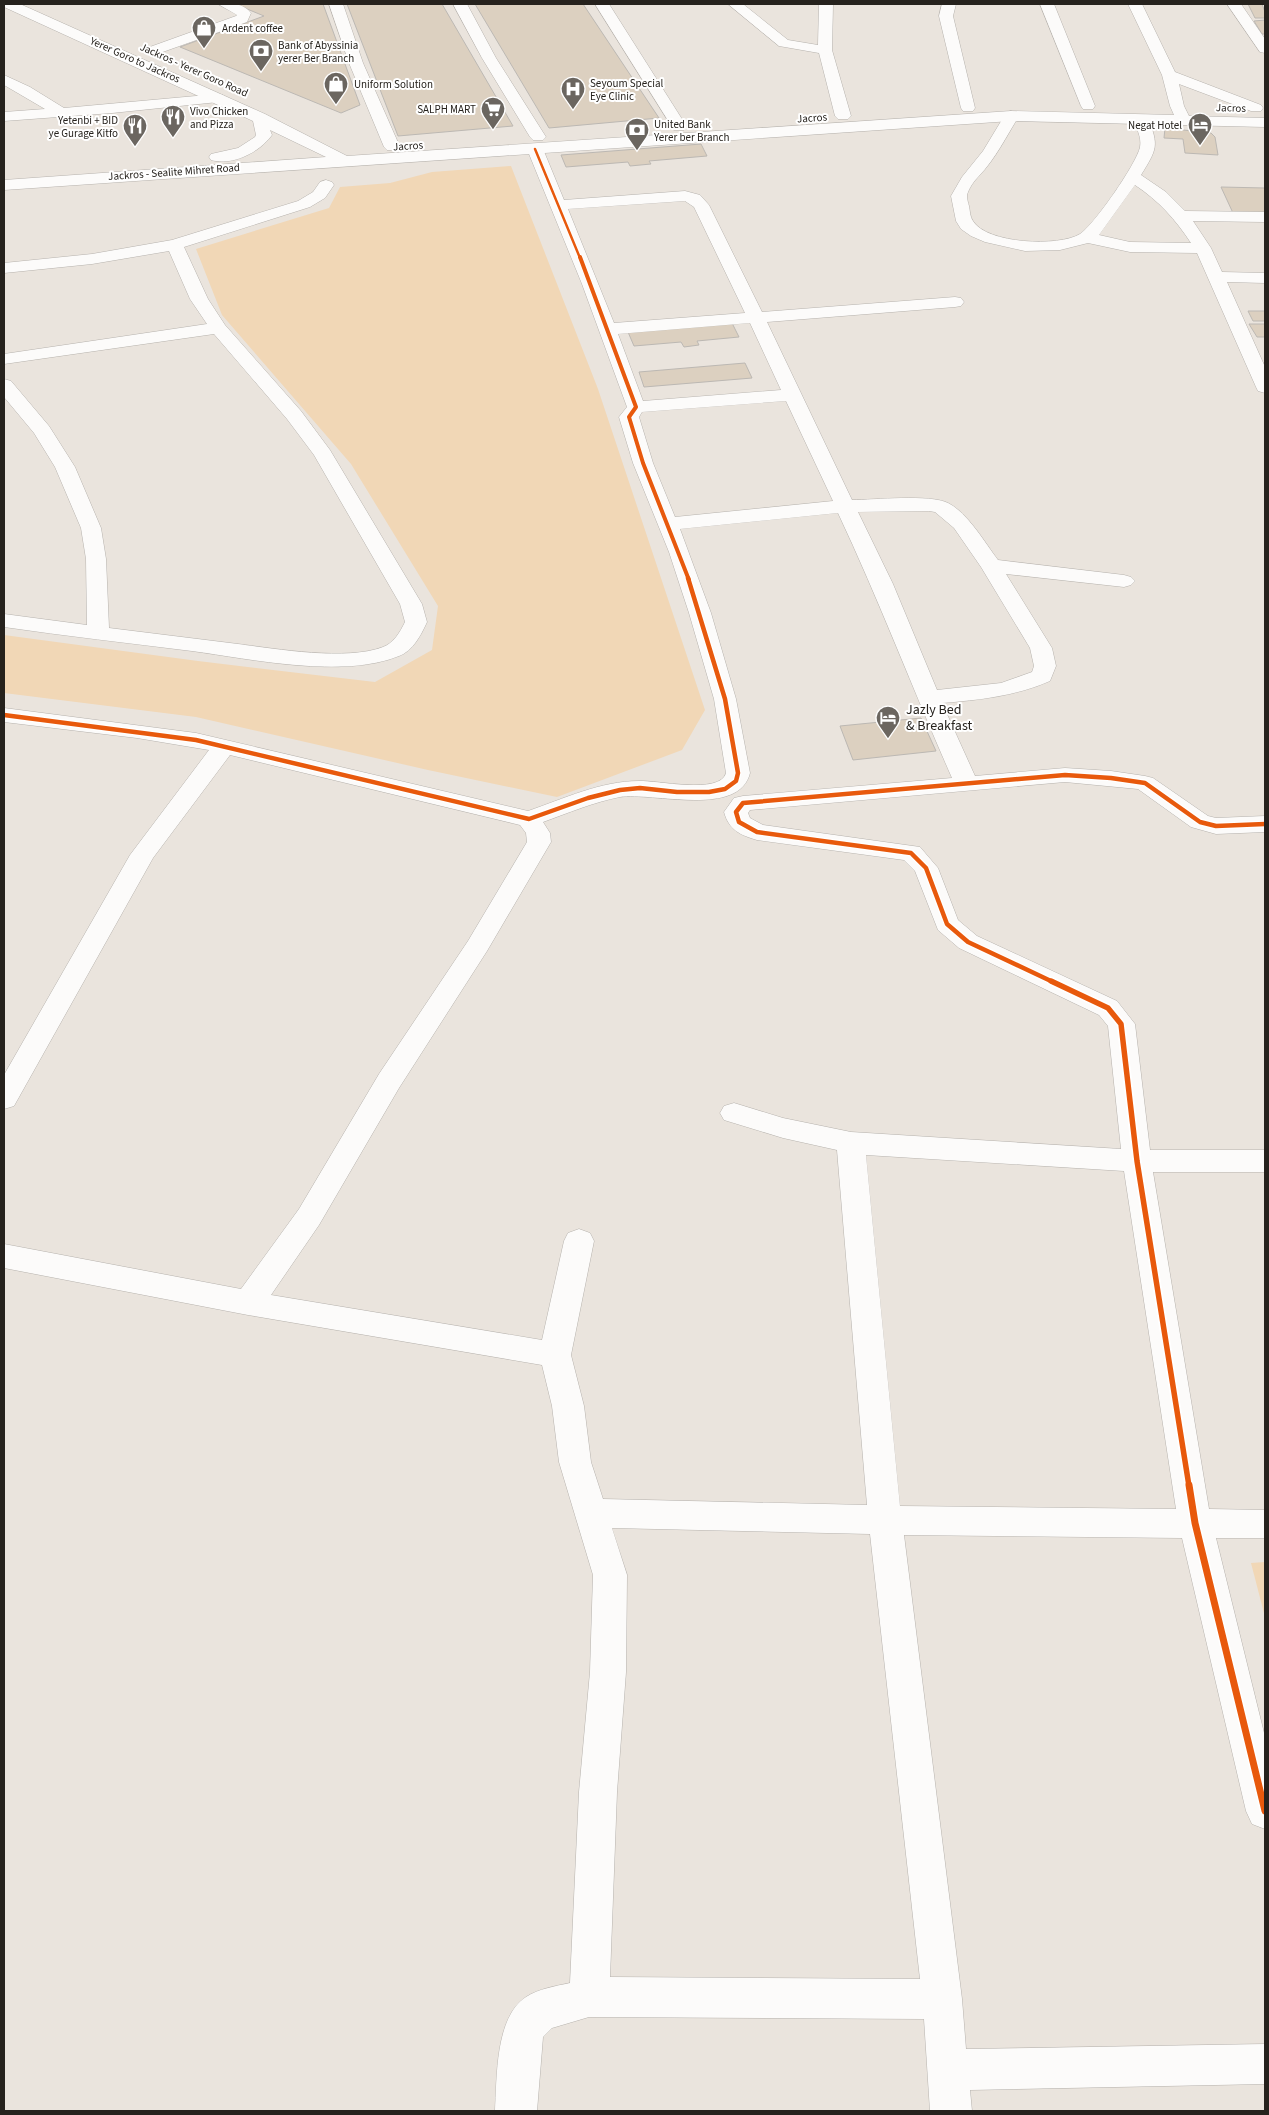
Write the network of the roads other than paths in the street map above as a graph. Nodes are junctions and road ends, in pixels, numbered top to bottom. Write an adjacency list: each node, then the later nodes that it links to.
1 (9, 4): 17 (street, Yerer Goro to Jackros)
2 (225, 4): 14 (street, Jackros - Yerer Goro Road)
3 (336, 4): 32 (street)
4 (460, 4): 31 (street)
5 (602, 4): 30 (street)
6 (735, 4): 13 (street)
7 (826, 4): 13 (street)
8 (949, 4): 20 (street)
9 (1047, 4): 18 (street)
10 (1135, 4): 15 (street)
11 (1234, 4): 12 (street)
12 (1264, 43)
13 (825, 50): 24 (street)
14 (169, 59)
15 (1169, 75): 19 (street); 21 (street)
16 (4, 79): 22 (street)
17 (218, 98): 22 (street); 26 (street, Yerer Goro to Jackros)
18 (1088, 106): 19 (street, Jacros); 20 (street, Jacros)
19 (1177, 106): 21 (street, Jacros); 28 (street)
20 (968, 108): 24 (street, Jacros)
21 (1261, 108)
22 (61, 112): 23 (street)
23 (4, 116)
24 (843, 116): 30 (street, Jacros)
25 (1011, 116): 27 (street, Jacros); 31 (street, Jacros); 44 (street)
26 (260, 117): 33 (street, Yerer Goro to Jackros); 35 (street)
27 (1140, 118): 28 (street, Jacros); 38 (street)
28 (1184, 120): 29 (street, Jacros)
29 (1265, 123)
30 (679, 127): 31 (street, Jacros)
31 (536, 143): 32 (street, Jacros); 34 (street, Jacros); 41 (street)
32 (392, 147): 34 (street, Jacros)
33 (328, 151): 34 (street, Jacros); 35 (street, Jacros); 36 (street, Yerer Goro to Jackros)
34 (360, 151): 36 (street, Jacros)
35 (206, 159): 37 (street)
36 (344, 160): 39 (street, Jackros - Sealite Mihret Road)
37 (4, 175)
38 (1133, 177): 42 (street); 44 (street)
39 (4, 184)
40 (326, 184): 45 (street)
41 (558, 205): 51 (street); 53 (street)
42 (1181, 216): 43 (street); 46 (street)
43 (1265, 216)
44 (1088, 237): 46 (street)
45 (175, 245): 47 (street); 52 (street)
46 (1203, 248): 48 (street)
47 (4, 268)
48 (1217, 277): 49 (street); 54 (street)
49 (1265, 278)
50 (955, 302): 51 (street)
51 (756, 317): 53 (street); 59 (street)
52 (218, 328): 56 (street); 66 (street)
53 (608, 329): 60 (street)
54 (1244, 340): 55 (street); 58 (street)
55 (1265, 340)
56 (4, 359)
57 (4, 385): 66 (street)
58 (1265, 387)
59 (793, 395): 60 (street); 61 (street)
60 (636, 407): 62 (street)
61 (845, 506): 62 (street); 63 (street); 67 (street)
62 (668, 524): 71 (street)
63 (991, 566): 64 (street); 67 (street)
64 (1124, 581)
65 (4, 621): 66 (street)
66 (98, 632)
67 (928, 698): 70 (street)
68 (4, 715): 69 (street)
69 (224, 747): 72 (street); 74 (street)
70 (967, 785): 71 (street); 73 (street)
71 (734, 796): 72 (street); 77 (street)
72 (529, 819): 81 (street)
73 (1265, 824)
74 (4, 1099)
75 (734, 1113): 76 (street)
76 (851, 1143): 77 (street); 84 (street)
77 (1137, 1161): 78 (street); 85 (street)
78 (1265, 1161)
79 (579, 1241): 82 (street)
80 (4, 1256): 81 (street)
81 (248, 1303): 82 (street)
82 (555, 1355): 83 (street)
83 (591, 1513): 84 (street); 88 (street)
84 (885, 1520): 85 (street); 89 (street)
85 (1195, 1523): 86 (street); 87 (street)
86 (1265, 1524)
87 (1263, 1792)
88 (589, 1997): 89 (street); 92 (street)
89 (942, 1999): 91 (street)
90 (1265, 2064): 91 (street)
91 (948, 2070): 93 (street)
92 (516, 2111)
93 (951, 2111)

